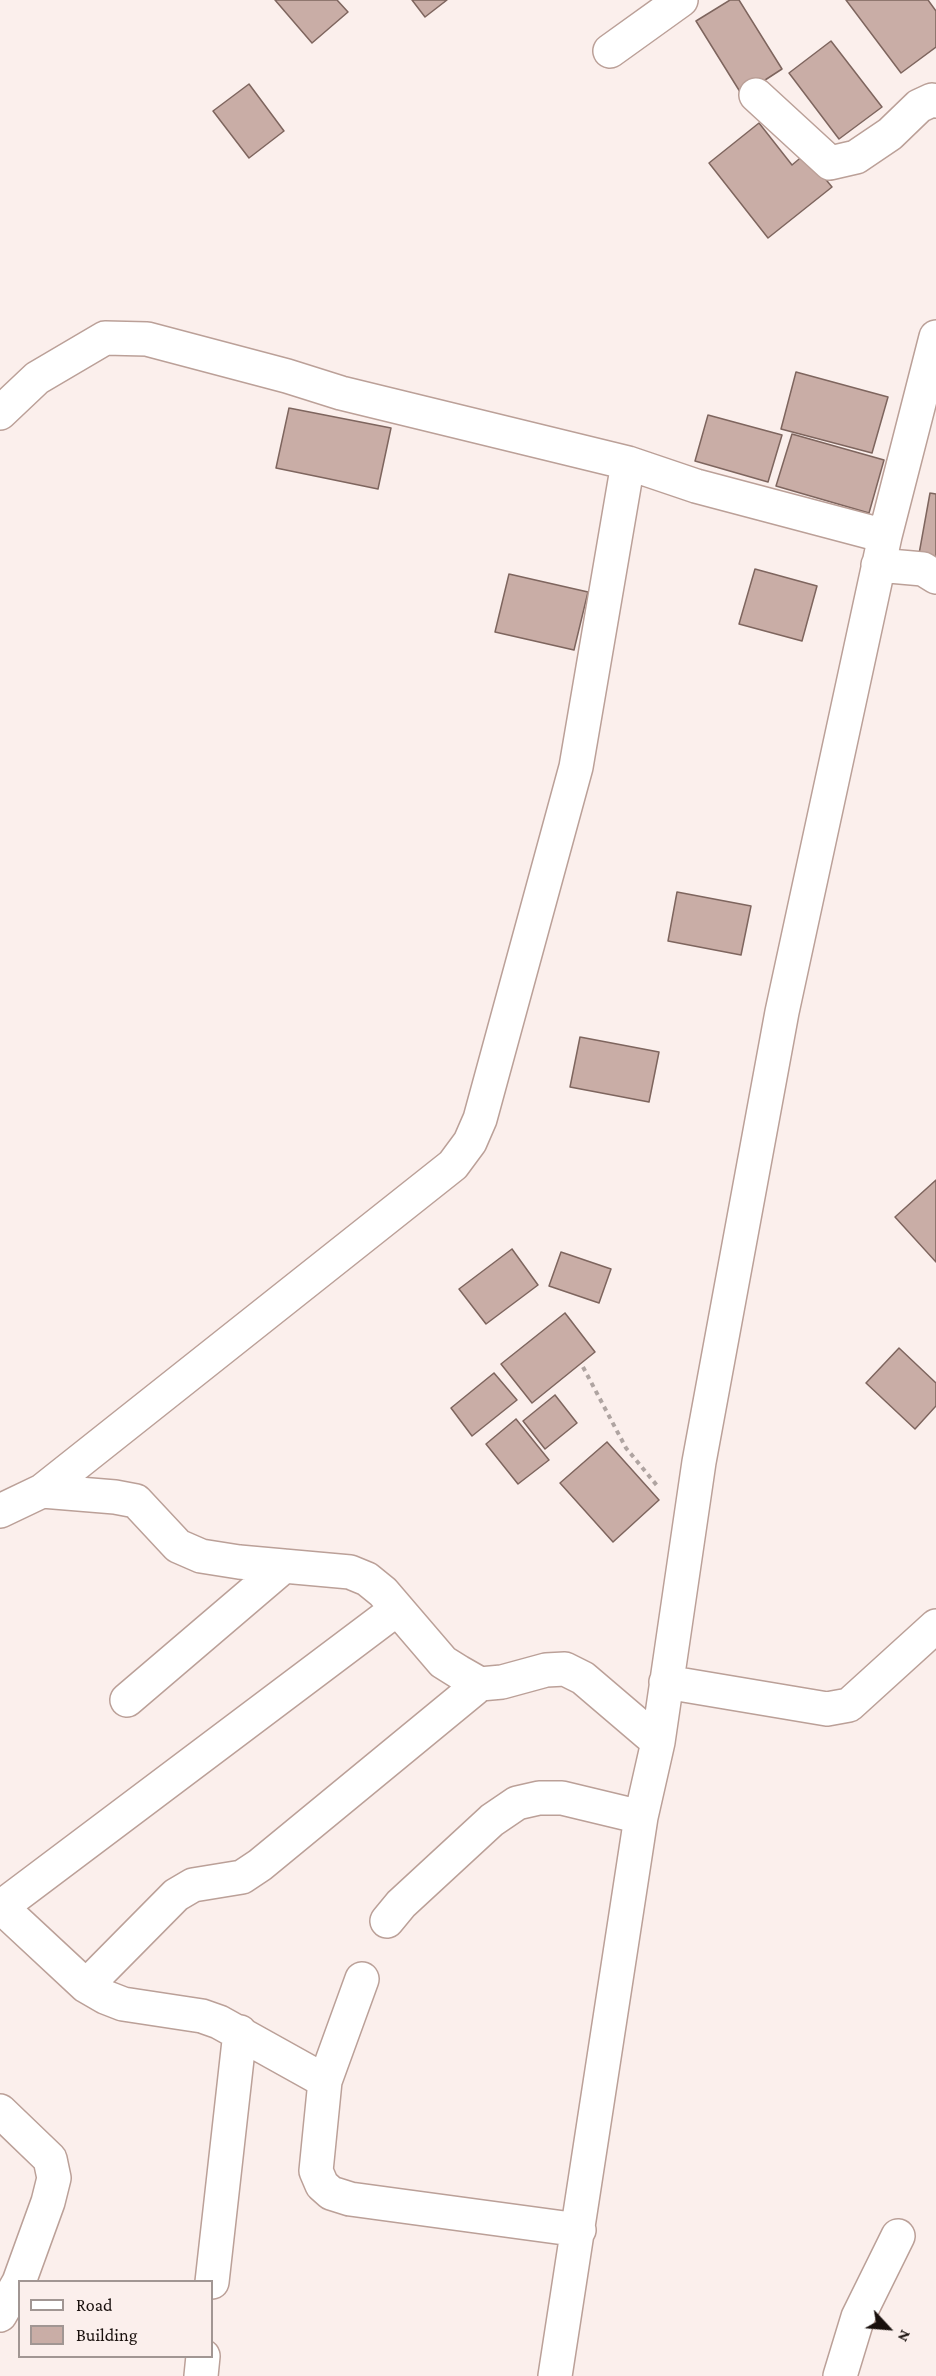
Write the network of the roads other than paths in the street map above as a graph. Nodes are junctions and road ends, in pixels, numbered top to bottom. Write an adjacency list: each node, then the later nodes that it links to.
1 (681, 0): 2 (street)
2 (610, 51)
3 (756, 95): 4 (street)
4 (936, 101)
5 (936, 338): 8 (street)
6 (0, 413): 7 (street)
7 (628, 463): 8 (street); 10 (street)
8 (881, 550): 9 (street); 15 (street)
9 (936, 577)
10 (42, 1491): 11 (street); 12 (street)
11 (0, 1511)
12 (284, 1566): 13 (street); 17 (street)
13 (397, 1609): 16 (street); 20 (street)
14 (936, 1626): 15 (street)
15 (666, 1682): 18 (street)
16 (480, 1684): 18 (street); 23 (street)
17 (126, 1700)
18 (658, 1742): 19 (street)
19 (641, 1817): 21 (street); 27 (street)
20 (0, 1907): 23 (street)
21 (387, 1921)
22 (362, 1979): 25 (street)
23 (86, 1986): 24 (street)
24 (240, 2032): 25 (street); 30 (street)
25 (325, 2081): 27 (street)
26 (0, 2111): 29 (street)
27 (579, 2230): 35 (street)
28 (898, 2236): 36 (street)
29 (21, 2280)
30 (212, 2280)
31 (18, 2285): 32 (street)
32 (0, 2315)
33 (203, 2358): 34 (street)
34 (201, 2376)
35 (555, 2376)
36 (840, 2376)

